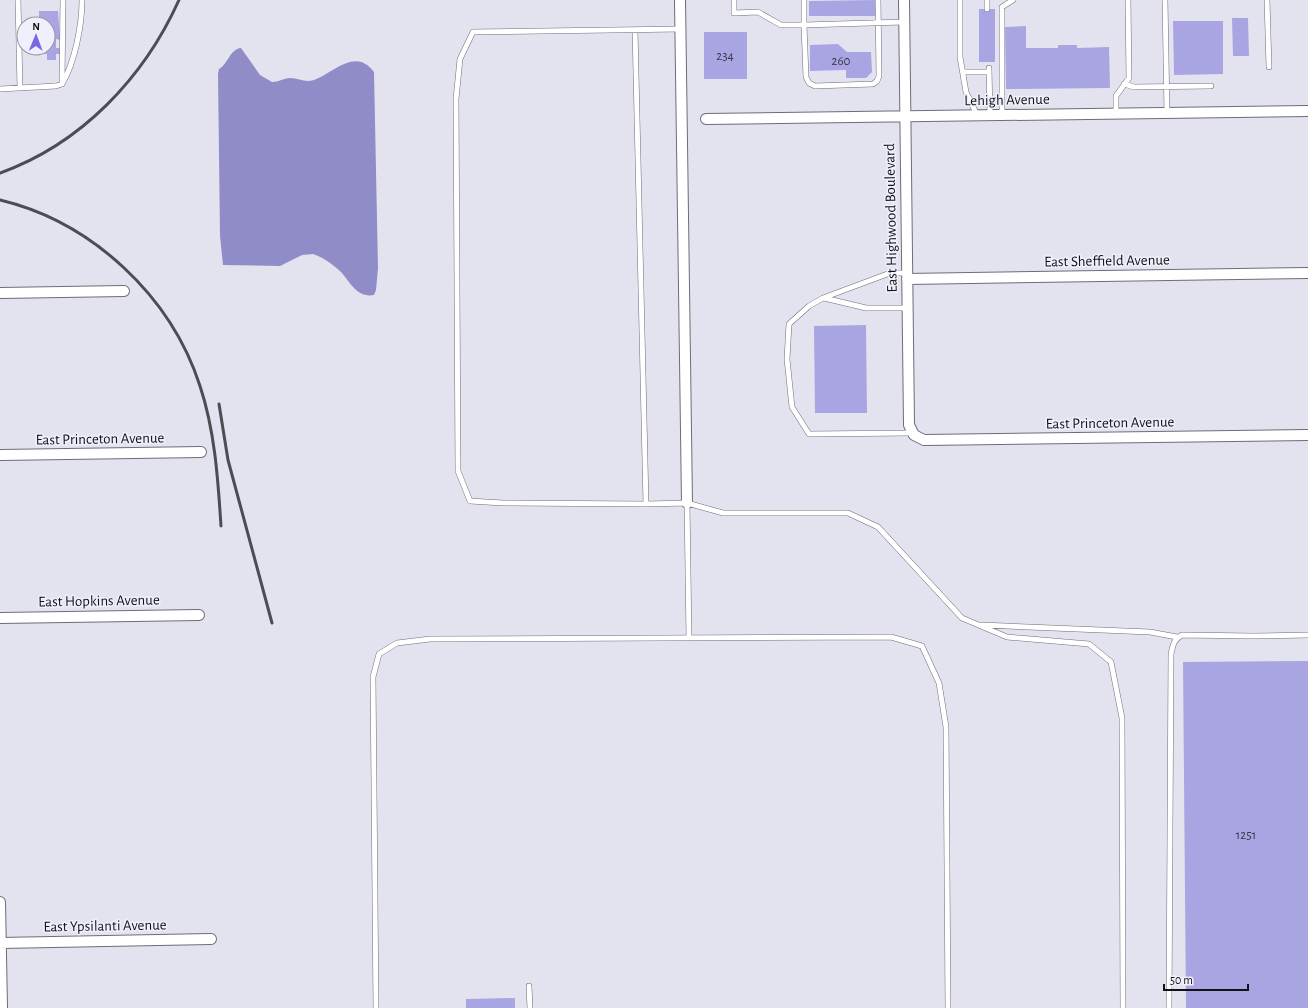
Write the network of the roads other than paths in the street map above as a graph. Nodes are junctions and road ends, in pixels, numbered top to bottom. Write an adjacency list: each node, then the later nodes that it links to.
1 (18, 0): 27 (lane)
2 (63, 0): 23 (lane)
3 (82, 0): 23 (lane)
4 (680, 0): 19 (street)
5 (734, 0): 18 (lane)
6 (804, 0): 18 (lane)
7 (878, 0): 17 (lane)
8 (904, 0): 16 (street, East Highwood Boulevard)
9 (960, 0): 22 (lane)
10 (987, 0): 15 (lane)
11 (1013, 0): 34 (lane)
12 (1128, 0): 24 (lane)
13 (1165, 0): 25 (lane)
14 (1267, 0): 21 (lane)
15 (987, 8)
16 (904, 22): 17 (lane); 35 (street, East Highwood Boulevard)
17 (879, 23): 18 (lane); 18 (lane)
18 (804, 25)
19 (680, 29): 20 (lane); 47 (street)
20 (635, 30): 48 (lane); 48 (lane)
21 (1269, 67)
22 (963, 72): 32 (lane); 33 (lane)
23 (62, 84): 27 (lane)
24 (1124, 84): 25 (lane); 30 (lane)
25 (1166, 86): 26 (lane); 31 (lane)
26 (1211, 86)
27 (20, 88): 28 (lane)
28 (0, 89)
29 (1308, 111): 31 (street, Lehigh Avenue)
30 (1116, 113): 31 (street, Lehigh Avenue); 34 (street, Lehigh Avenue)
31 (1167, 113)
32 (977, 115): 33 (street, Lehigh Avenue); 35 (street, Lehigh Avenue)
33 (990, 115): 34 (street, Lehigh Avenue)
34 (1002, 115)
35 (905, 116): 36 (street, Lehigh Avenue); 38 (street, East Highwood Boulevard)
36 (706, 119)
37 (1308, 273): 38 (street, East Sheffield Avenue)
38 (907, 276): 41 (lane); 42 (street, East Highwood Boulevard)
39 (124, 291): 40 (street)
40 (0, 293)
41 (823, 298): 42 (lane); 43 (lane)
42 (908, 308): 43 (street, East Highwood Boulevard)
43 (913, 434): 44 (street, East Princeton Avenue)
44 (1308, 435)
45 (201, 452): 46 (street, East Princeton Avenue)
46 (0, 455)
47 (687, 503): 48 (lane); 51 (lane); 54 (lane)
48 (646, 504)
49 (199, 615): 50 (street, East Hopkins Avenue)
50 (0, 618)
51 (978, 625): 53 (lane); 63 (lane)
52 (1308, 634): 53 (lane)
53 (1177, 637): 64 (lane)
54 (689, 638): 60 (lane); 62 (lane)
55 (0, 902): 57 (street)
56 (211, 939): 57 (street, East Ypsilanti Avenue)
57 (0, 943): 59 (street)
58 (529, 986): 61 (lane)
59 (2, 1008)
60 (376, 1008)
61 (530, 1008)
62 (948, 1008)
63 (1123, 1008)
64 (1169, 1008)

